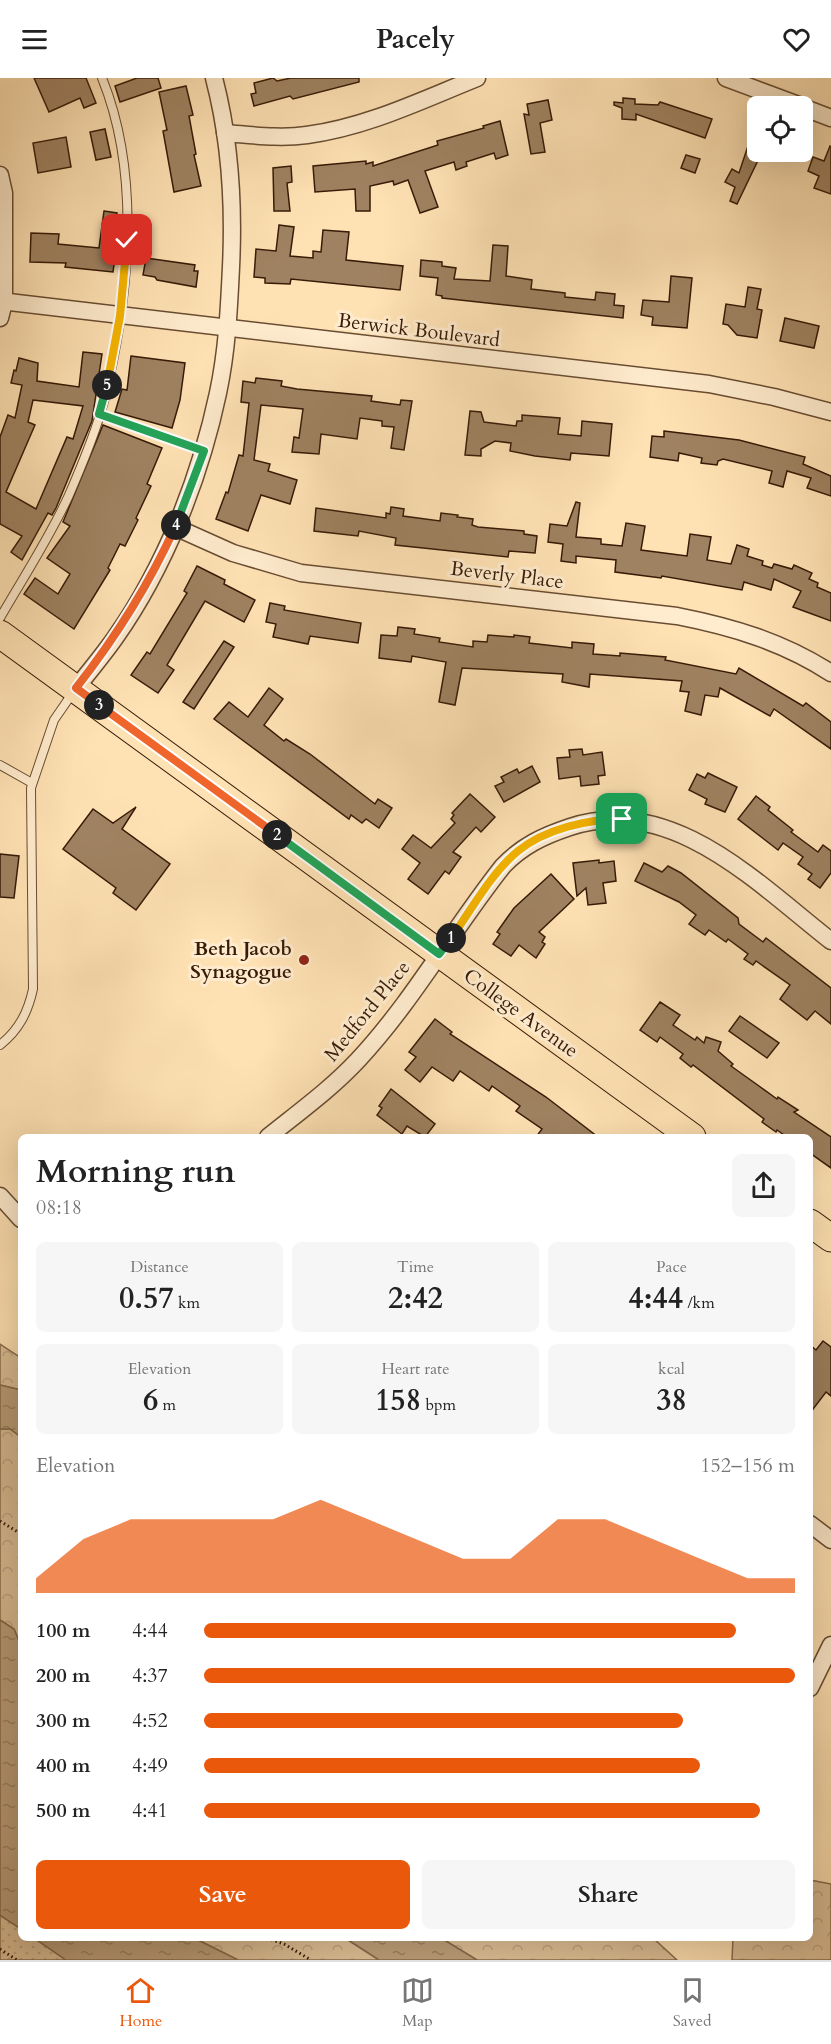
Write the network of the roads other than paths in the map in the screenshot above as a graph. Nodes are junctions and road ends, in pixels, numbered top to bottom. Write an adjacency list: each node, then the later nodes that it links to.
1 (102, 78): 11 (lane)
2 (214, 78): 8 (street)
3 (477, 78): 8 (street)
4 (726, 78): 5 (street)
5 (773, 96)
6 (813, 111): 7 (street)
7 (831, 118)
8 (225, 133): 12 (street)
9 (0, 176): 10 (street)
10 (1, 307): 11 (street, Berwick Boulevard)
11 (120, 316): 12 (street, Berwick Boulevard); 14 (lane)
12 (228, 329): 13 (street, Berwick Boulevard); 15 (street)
13 (831, 412)
14 (99, 414): 15 (lane); 17 (lane)
15 (204, 451): 16 (street)
16 (175, 527): 19 (street, Beverly Place); 20 (street)
17 (0, 618)
18 (0, 634): 20 (main road, College Avenue)
19 (831, 673)
20 (76, 688): 22 (lane); 24 (main road, College Avenue)
21 (0, 765): 22 (lane)
22 (32, 783): 25 (lane)
23 (831, 941): 24 (street, Medford Place)
24 (439, 954): 26 (street, Medford Place); 27 (main road, College Avenue)
25 (0, 1045)
26 (274, 1134)
27 (688, 1134)
28 (0, 1196): 29 (street)
29 (18, 1216)
30 (813, 1225): 31 (main road)
31 (831, 1238)
32 (813, 1526): 33 (street)
33 (831, 1540)
34 (831, 1645): 35 (street)
35 (813, 1682)

